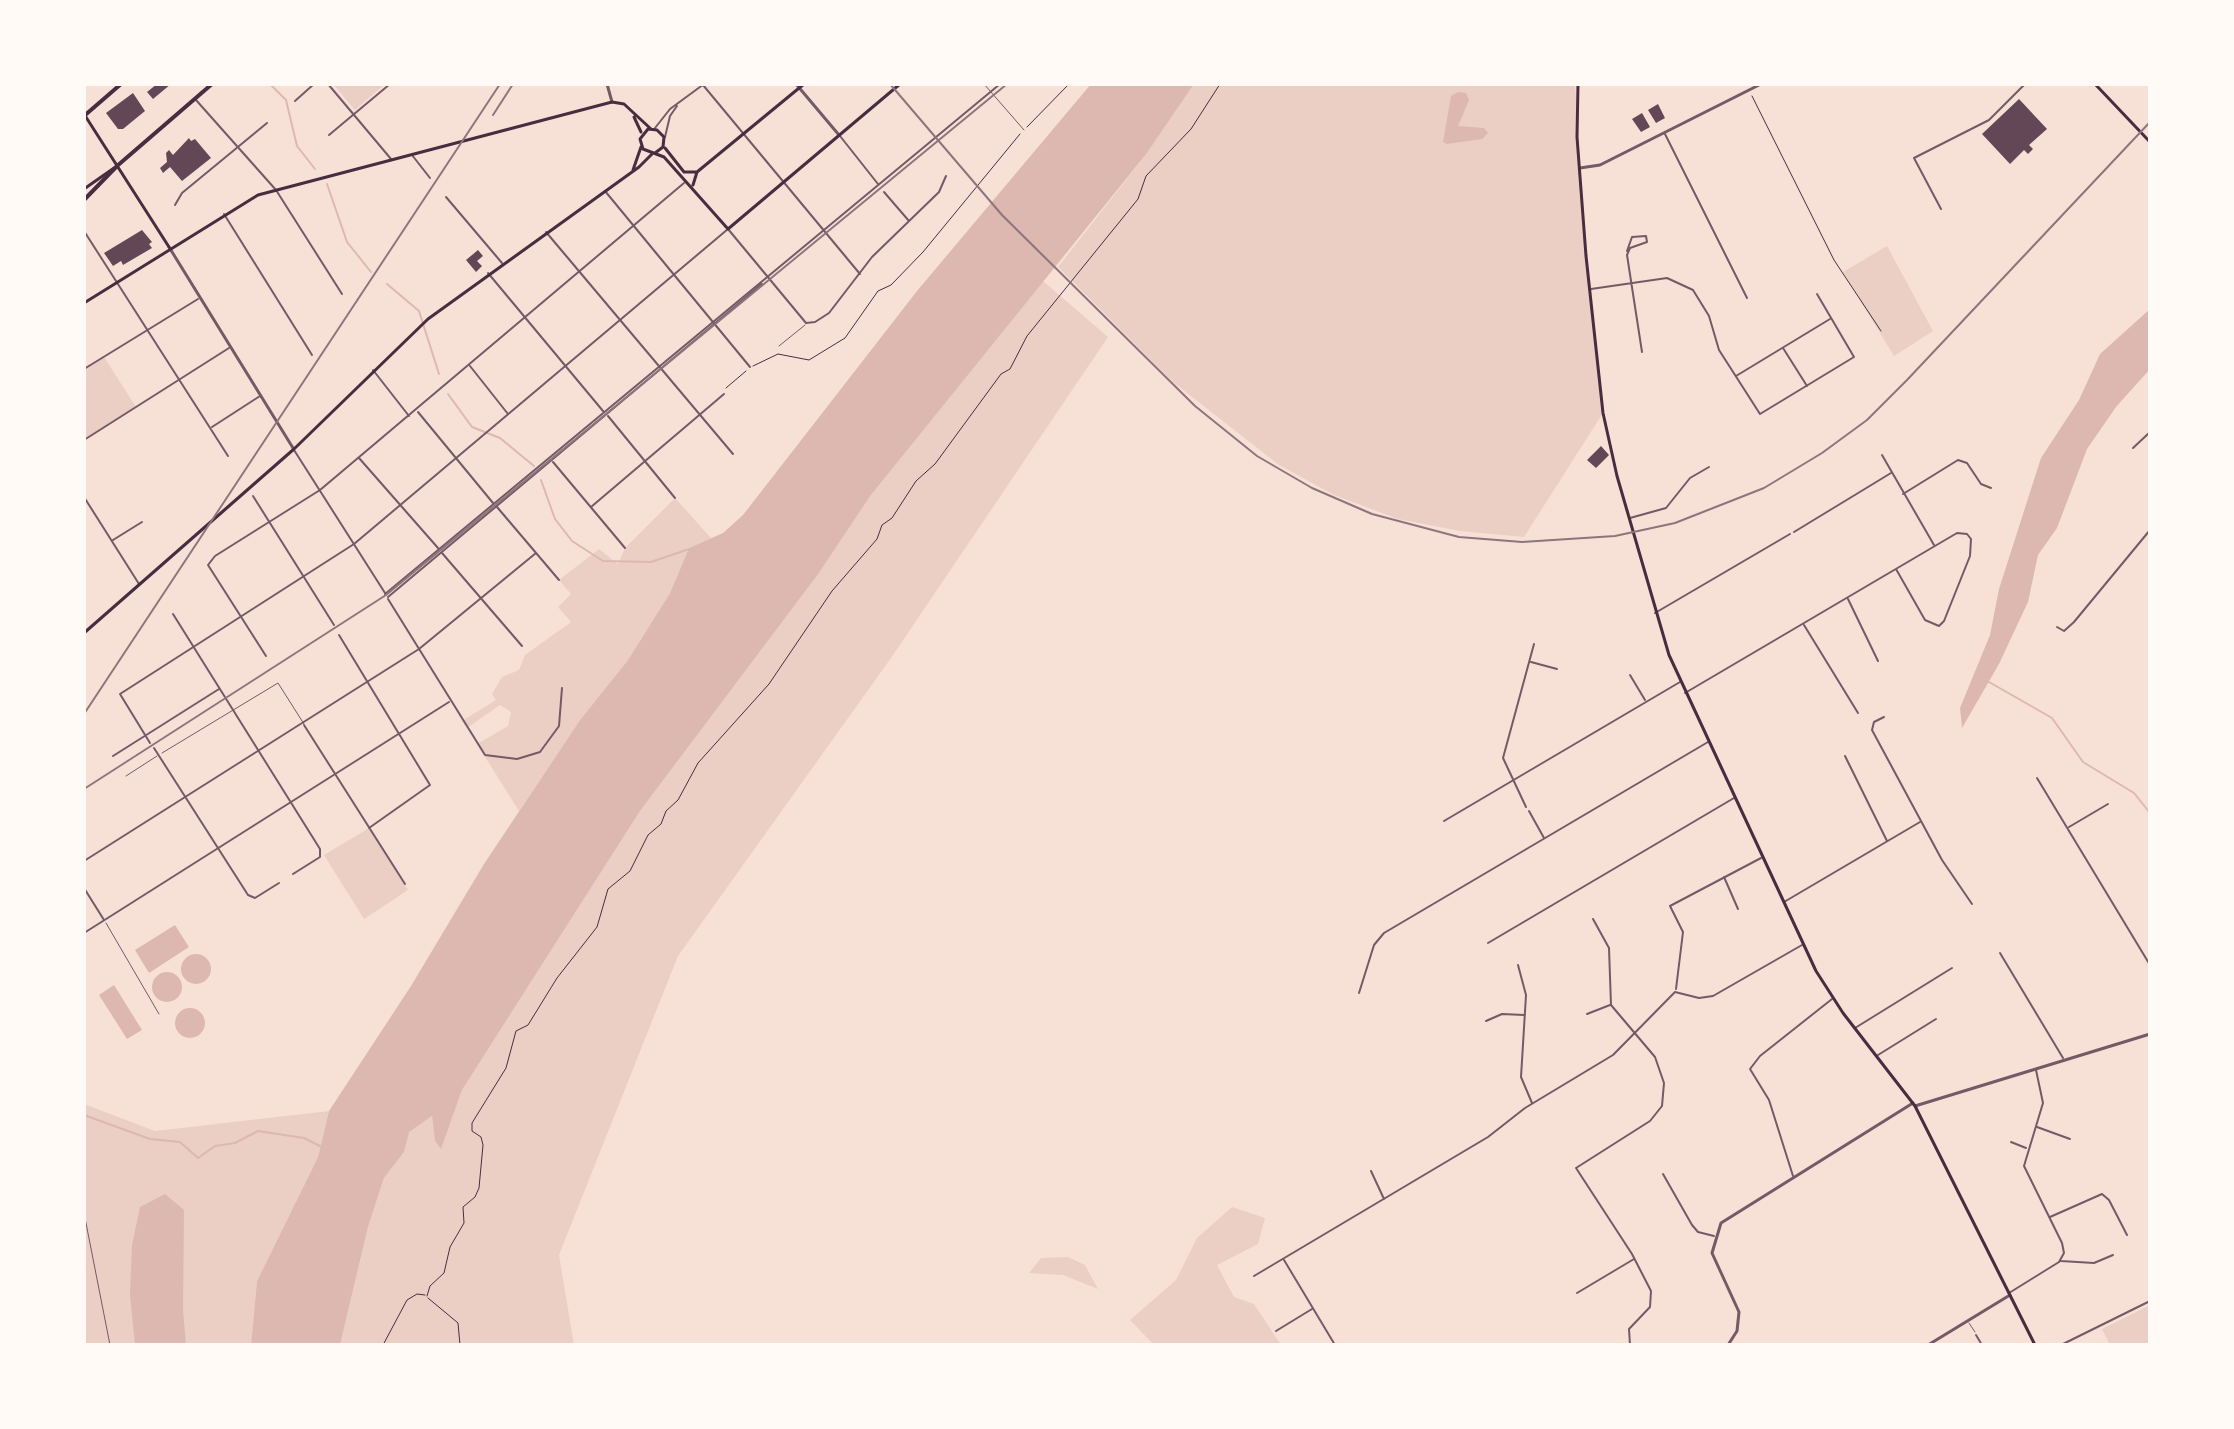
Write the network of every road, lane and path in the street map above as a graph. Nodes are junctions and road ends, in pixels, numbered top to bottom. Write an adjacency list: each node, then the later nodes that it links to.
1 (121, 84): 28 (highway)
2 (212, 84): 22 (highway)
3 (314, 84): 23 (street)
4 (328, 84): 26 (street)
5 (390, 84): 26 (street)
6 (607, 84): 24 (street)
7 (900, 84): 19 (main road)
8 (984, 84): 21 (lane)
9 (1000, 84): 21 (street)
10 (1069, 84): 31 (path)
11 (1220, 84): 262 (path)
12 (1578, 84): 45 (main road)
13 (1761, 84): 20 (street)
14 (2025, 84): 61 (street)
15 (2095, 84): 38 (main road)
16 (703, 85): 25 (street); 33 (street)
17 (800, 85): 33 (main road); 35 (street)
18 (887, 86): 19 (street)
19 (892, 91): 35 (main road)
20 (1749, 91): 32 (street); 91 (path)
21 (991, 92): 31 (lane); 52 (street)
22 (195, 99): 40 (street); 44 (highway)
23 (295, 101)
24 (612, 102): 27 (main road); 42 (main road)
25 (680, 102): 30 (street); 37 (street)
26 (355, 114): 34 (street); 43 (street)
27 (633, 114): 30 (main road); 36 (main road)
28 (84, 115): 44 (main road)
29 (267, 123): 40 (street)
30 (652, 129): 36 (main road); 37 (main road)
31 (1024, 130): 99 (path)
32 (1664, 133): 45 (street); 83 (street)
33 (743, 134): 47 (main road); 51 (street)
34 (329, 135)
35 (839, 135): 51 (main road); 52 (street)
36 (641, 136): 39 (main road)
37 (665, 142): 41 (main road); 47 (main road)
38 (2150, 142)
39 (641, 147): 41 (main road); 46 (main road)
40 (237, 148): 55 (street); 60 (street)
41 (654, 153): 46 (main road); 50 (main road)
42 (411, 154): 43 (main road); 49 (street)
43 (391, 159): 55 (main road)
44 (117, 166): 53 (main road); 59 (highway); 69 (main road)
45 (1580, 168): 79 (main road)
46 (633, 170): 56 (main road)
47 (697, 172): 54 (main road)
48 (946, 176): 63 (street)
49 (430, 178)
50 (687, 181): 54 (main road); 64 (street)
51 (784, 182): 65 (main road); 67 (street)
52 (878, 184): 67 (street)
53 (84, 189)
54 (695, 189): 65 (main road)
55 (276, 190): 62 (main road); 80 (street)
56 (604, 191): 64 (street); 68 (main road)
57 (884, 192): 63 (street)
58 (446, 197): 71 (street)
59 (84, 200)
60 (175, 205)
61 (1941, 209)
62 (224, 214): 69 (main road); 96 (street)
63 (910, 222): 75 (street)
64 (634, 226): 73 (street); 74 (street)
65 (728, 229): 74 (street); 76 (street)
66 (84, 231): 77 (street)
67 (823, 231): 75 (street); 76 (street)
68 (546, 232): 71 (main road); 73 (street)
69 (169, 247): 77 (main road); 82 (street)
70 (1627, 251): 70 (street); 78 (street)
71 (502, 263): 72 (main road)
72 (488, 273): 85 (street); 102 (main road)
73 (580, 273): 85 (street); 87 (street)
74 (674, 274): 87 (street); 88 (street)
75 (860, 274): 89 (street)
76 (769, 277): 88 (street); 89 (street)
77 (116, 281): 84 (main road); 90 (street)
78 (1633, 282): 79 (street); 95 (street); 103 (street)
79 (1590, 289): 136 (main road)
80 (342, 294)
81 (1817, 294): 86 (street)
82 (199, 298): 90 (street); 94 (street)
83 (1747, 298)
84 (84, 303)
85 (525, 318): 97 (street); 98 (street)
86 (1831, 318): 93 (street); 105 (street)
87 (620, 320): 98 (street); 100 (street)
88 (715, 323): 99 (street); 100 (street)
89 (806, 323): 92 (lane)
90 (149, 329): 101 (street); 104 (street)
91 (1881, 331)
92 (779, 346)
93 (1783, 347): 103 (street); 105 (street)
94 (229, 348): 104 (street); 107 (street)
95 (1642, 352)
96 (312, 355)
97 (469, 365): 108 (street); 110 (street)
98 (565, 366): 109 (street); 110 (street)
99 (750, 367): 106 (path)
100 (660, 368): 109 (street); 111 (street)
101 (84, 369)
102 (373, 370): 112 (street); 117 (main road)
103 (1735, 376): 105 (street)
104 (180, 379): 113 (street); 115 (street)
105 (1807, 386)
106 (724, 394): 111 (street)
107 (260, 396): 113 (street); 117 (street)
108 (417, 411): 112 (street); 122 (street)
109 (605, 413): 123 (street); 124 (street)
110 (508, 414): 122 (street)
111 (699, 414): 118 (street); 124 (street)
112 (410, 417): 121 (street)
113 (211, 428): 120 (street)
114 (2150, 432): 116 (street)
115 (84, 440)
116 (2133, 448)
117 (294, 449): 128 (street); 149 (main road)
118 (733, 454)
119 (1882, 455): 126 (street)
120 (228, 456)
121 (359, 458): 128 (street); 133 (street)
122 (456, 458): 133 (street); 134 (street)
123 (551, 459): 134 (street); 135 (street)
124 (645, 461): 132 (street); 135 (street)
125 (1709, 467): 136 (street)
126 (1891, 473): 129 (street); 153 (street)
127 (1991, 488): 129 (street)
128 (320, 490): 138 (street); 141 (street)
129 (1903, 494): 142 (street)
130 (253, 496): 138 (street)
131 (84, 497): 140 (street)
132 (675, 498)
133 (401, 505): 141 (street); 144 (street)
134 (495, 505): 144 (street); 145 (street)
135 (591, 507): 143 (street)
136 (1628, 519): 153 (main road)
137 (142, 522): 140 (street)
138 (270, 522): 147 (street); 155 (street)
139 (2150, 530): 158 (street)
140 (112, 540): 149 (street)
141 (354, 544): 147 (street); 150 (street)
142 (1935, 546): 146 (street); 146 (street)
143 (625, 548)
144 (440, 551): 150 (street); 152 (street)
145 (536, 553): 148 (street); 152 (street)
146 (1896, 569): 151 (street)
147 (304, 576): 155 (street); 157 (street)
148 (559, 580)
149 (139, 585): 159 (main road)
150 (386, 596): 164 (street)
151 (1847, 598): 156 (street); 167 (street)
152 (482, 599): 162 (street); 164 (street)
153 (1655, 613): 171 (main road)
154 (173, 614): 163 (street)
155 (242, 616): 163 (street); 165 (street)
156 (1803, 624): 174 (street); 178 (street)
157 (334, 625)
158 (2057, 627)
159 (84, 633)
160 (339, 635): 170 (street)
161 (1534, 644): 166 (street)
162 (522, 646)
163 (194, 647): 172 (street); 182 (street)
164 (419, 649): 170 (street); 175 (street)
165 (266, 656)
166 (1530, 661): 168 (street); 193 (street)
167 (1878, 661)
168 (1557, 669)
169 (1630, 675): 176 (street)
170 (368, 682): 180 (street); 181 (street)
171 (1680, 682): 174 (main road); 176 (street)
172 (220, 688): 177 (street); 182 (street)
173 (562, 688): 175 (street)
174 (1685, 693): 183 (main road)
175 (450, 701): 181 (street)
176 (1646, 701): 193 (street)
177 (233, 708): 180 (lane); 186 (street); 187 (lane)
178 (1858, 713)
179 (1884, 717): 201 (street)
180 (304, 724): 186 (street); 190 (street)
181 (399, 734): 190 (street); 202 (street)
182 (145, 735): 184 (street); 188 (street)
183 (1708, 742): 195 (main road); 204 (street)
184 (150, 743)
185 (154, 748): 187 (street)
186 (260, 752): 194 (street); 196 (street)
187 (159, 755): 191 (lane); 194 (street)
188 (113, 756)
189 (1845, 756): 205 (street)
190 (336, 774): 196 (street); 202 (street)
191 (126, 776)
192 (2037, 778): 203 (street)
193 (1511, 780): 198 (street); 200 (street)
194 (184, 798): 206 (street); 208 (street)
195 (1734, 798): 207 (main road); 220 (street)
196 (292, 802): 206 (street); 209 (street)
197 (2108, 804): 203 (street)
198 (1526, 807)
199 (1529, 811): 204 (street)
200 (1444, 821)
201 (1920, 822): 205 (street); 215 (street)
202 (369, 828): 212 (street)
203 (2068, 828): 224 (street)
204 (1544, 838): 227 (street)
205 (1887, 842): 214 (street)
206 (218, 849): 211 (street); 218 (street)
207 (1762, 858): 210 (street); 214 (main road)
208 (84, 861)
209 (293, 874)
210 (1723, 876): 216 (street); 226 (street)
211 (279, 883)
212 (405, 884)
213 (84, 888): 218 (street)
214 (1783, 902): 221 (main road)
215 (1972, 904)
216 (1738, 909)
217 (1593, 919): 229 (street)
218 (104, 920): 219 (street); 230 (lane)
219 (84, 933)
220 (1488, 943)
221 (1803, 944): 226 (street); 228 (main road)
222 (2000, 953): 239 (street)
223 (1518, 965): 232 (street)
224 (2150, 965)
225 (1952, 968): 235 (street)
226 (1675, 992): 236 (street)
227 (1359, 993)
228 (1833, 998): 235 (main road); 249 (street)
229 (1611, 1005): 231 (street); 236 (street)
230 (159, 1014)
231 (1587, 1014)
232 (1525, 1015): 234 (street); 241 (street)
233 (1936, 1019): 238 (street)
234 (1486, 1021)
235 (1855, 1028): 238 (main road)
236 (1636, 1033): 241 (street); 256 (street)
237 (2150, 1034): 239 (street)
238 (1878, 1055): 242 (main road)
239 (2064, 1061): 240 (street)
240 (2036, 1069): 242 (street); 243 (street)
241 (1532, 1103): 250 (street)
242 (1914, 1105): 249 (street); 261 (main road)
243 (2036, 1126): 244 (street); 246 (street)
244 (2070, 1139)
245 (2011, 1142): 246 (street)
246 (2027, 1149): 252 (street)
247 (1371, 1171): 250 (street)
248 (1663, 1174): 254 (street)
249 (1793, 1176): 254 (street)
250 (1384, 1199): 257 (street)
251 (84, 1213): 268 (lane)
252 (2049, 1217): 253 (street); 258 (street)
253 (2127, 1235)
254 (1714, 1236): 273 (street)
255 (2113, 1255): 258 (street)
256 (1635, 1258): 260 (street); 272 (street)
257 (1283, 1259): 259 (street); 264 (street)
258 (2060, 1261): 261 (street)
259 (1254, 1276)
260 (1577, 1293)
261 (2009, 1294): 265 (street); 276 (main road)
262 (427, 1296): 269 (path); 270 (path)
263 (2150, 1301): 277 (street)
264 (1313, 1309): 266 (street); 271 (street)
265 (1968, 1320): 267 (lane); 274 (street)
266 (1276, 1331)
267 (1976, 1335): 275 (street)
268 (110, 1345)
269 (383, 1345)
270 (460, 1345)
271 (1335, 1345)
272 (1630, 1345)
273 (1728, 1345)
274 (1928, 1345)
275 (1982, 1345)
276 (2035, 1345)
277 (2061, 1345)

